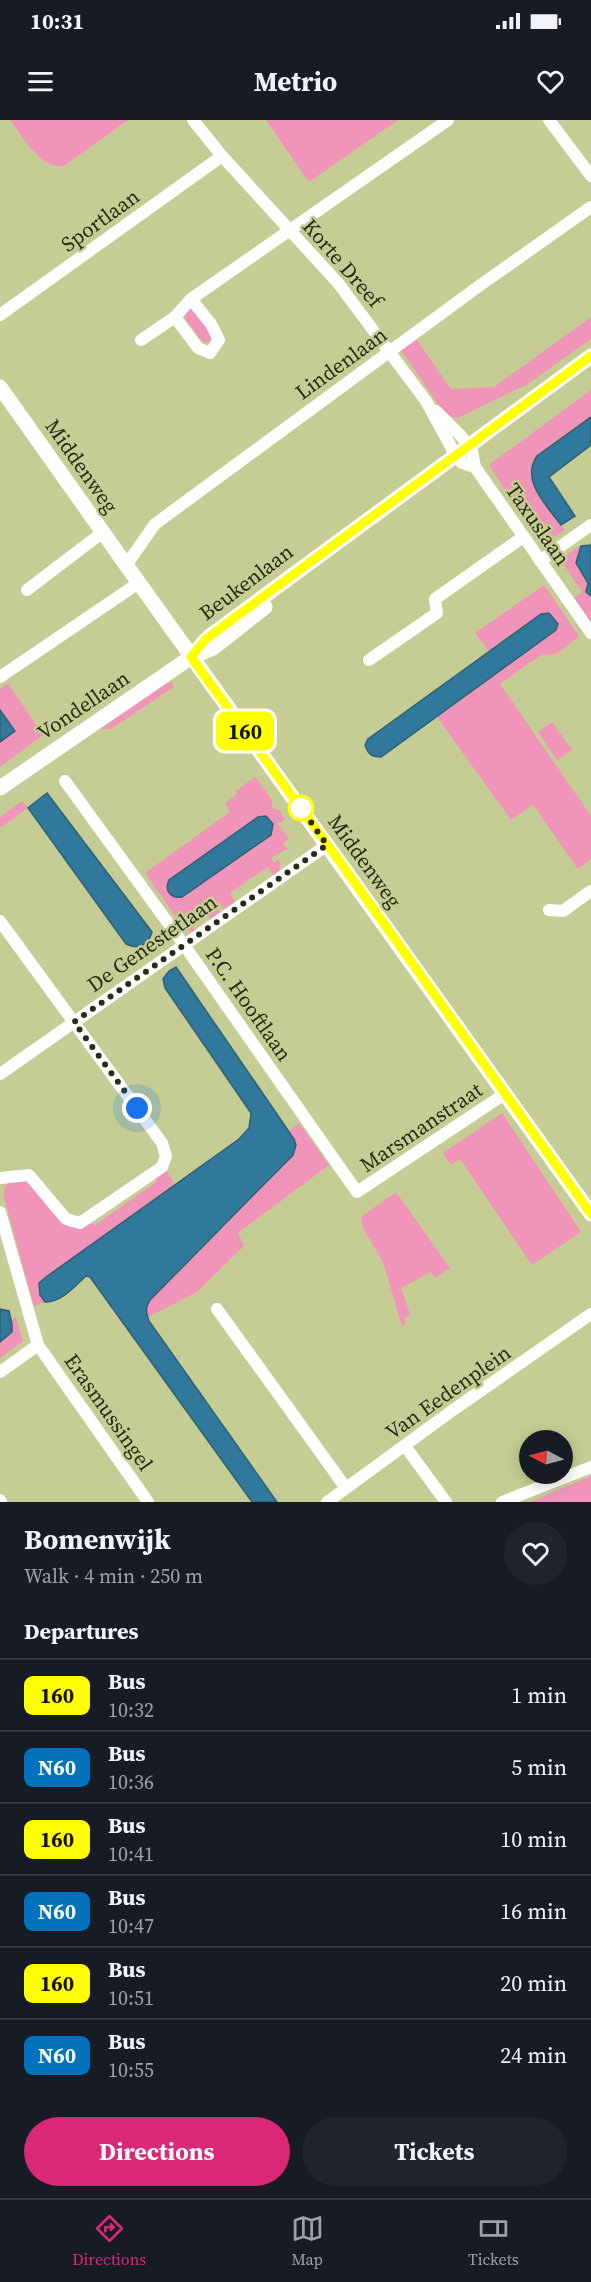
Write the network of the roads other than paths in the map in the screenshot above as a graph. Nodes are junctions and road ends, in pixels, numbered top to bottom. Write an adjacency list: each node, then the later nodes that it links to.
1 (193, 120): 4 (street, Korte Dreef)
2 (448, 120): 7 (street)
3 (549, 120): 5 (street)
4 (222, 156): 7 (street, Korte Dreef); 9 (street, Sportlaan)
5 (591, 176)
6 (591, 207): 12 (street, Lindenlaan)
7 (289, 229): 8 (street); 12 (street, Korte Dreef)
8 (191, 299): 10 (street); 10 (street)
9 (0, 315)
10 (175, 317): 11 (street)
11 (141, 340)
12 (390, 351): 16 (street, Korte Dreef); 21 (street, Lindenlaan)
13 (591, 356): 16 (street, Beukenlaan)
14 (591, 365): 16 (street, Beukenlaan)
15 (0, 387): 18 (street, Middenweg)
16 (464, 453): 19 (street, Taxuslaan); 25 (street, Beukenlaan)
17 (591, 525): 20 (street)
18 (104, 532): 21 (street, Middenweg); 23 (street)
19 (523, 537): 20 (street, Taxuslaan); 26 (street)
20 (540, 561): 24 (street, Taxuslaan)
21 (127, 564): 22 (street, Middenweg)
22 (140, 582): 25 (street, Middenweg); 27 (street)
23 (27, 590)
24 (591, 633)
25 (191, 657): 29 (street, Vondellaan); 30 (street, Middenweg)
26 (369, 660)
27 (0, 677)
28 (65, 781): 34 (street, P.C. Hooftlaan)
29 (0, 788)
30 (327, 845): 34 (street, De Genestetlaan); 37 (street, Middenweg)
31 (591, 891): 32 (street)
32 (549, 910)
33 (0, 921): 35 (street)
34 (184, 945): 35 (street, De Genestetlaan); 39 (street, P.C. Hooftlaan)
35 (74, 1022): 36 (street, De Genestetlaan); 38 (street)
36 (0, 1074)
37 (506, 1093): 39 (street, Marsmanstraat); 41 (street, Middenweg)
38 (0, 1178)
39 (357, 1192)
40 (0, 1212): 44 (street, Erasmussingel)
41 (591, 1214)
42 (218, 1309): 48 (street)
43 (591, 1314): 46 (street, Van Eedenplein)
44 (38, 1345): 45 (street); 49 (street, Erasmussingel)
45 (0, 1372)
46 (405, 1446): 48 (street, Van Eedenplein); 51 (street)
47 (591, 1467): 52 (street)
48 (346, 1488): 50 (street, Van Eedenplein)
49 (148, 1502)
50 (327, 1502)
51 (446, 1502)
52 (502, 1502)

